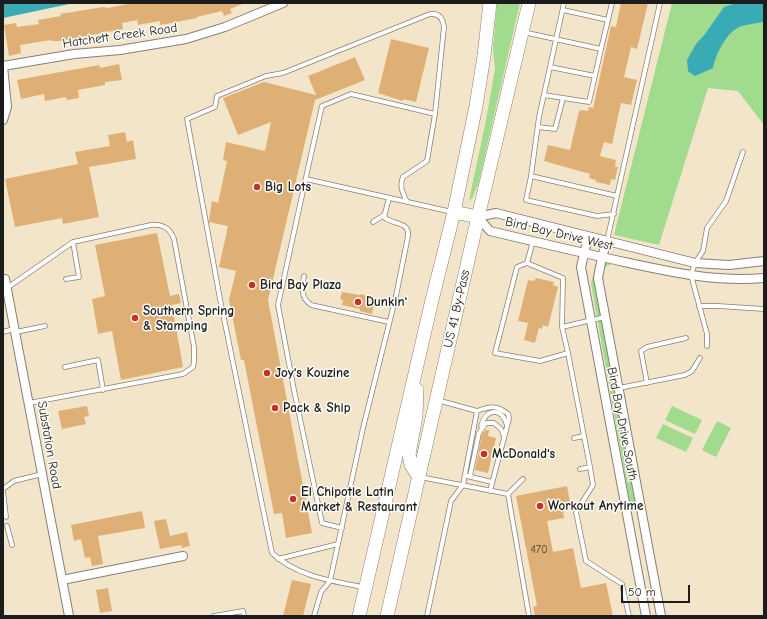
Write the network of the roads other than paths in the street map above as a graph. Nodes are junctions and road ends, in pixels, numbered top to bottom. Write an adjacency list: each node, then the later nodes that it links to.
1 (283, 3): 12 (street, Hatchett Creek Road)
2 (490, 3): 26 (main road, US 41 By-Pass)
3 (529, 3): 9 (main road, US 41 By-Pass)
4 (564, 3): 7 (lane)
5 (612, 3): 8 (lane)
6 (660, 3): 23 (lane)
7 (563, 10): 8 (lane); 10 (lane)
8 (608, 20): 11 (lane)
9 (522, 32): 10 (lane); 29 (main road, US 41 By-Pass)
10 (556, 40): 11 (lane); 13 (lane)
11 (601, 49): 14 (lane)
12 (3, 66): 18 (street, Hatchett Creek Road)
13 (550, 67): 14 (lane); 15 (lane)
14 (595, 76): 16 (lane)
15 (544, 95): 16 (lane); 19 (lane)
16 (563, 98): 19 (lane)
17 (435, 114): 22 (lane); 25 (lane); 89 (lane)
18 (3, 120)
19 (538, 127): 21 (lane)
20 (743, 152): 39 (lane)
21 (531, 176): 23 (lane); 27 (lane)
22 (306, 179): 24 (lane); 85 (lane)
23 (617, 196): 27 (lane)
24 (389, 198): 25 (lane); 28 (lane)
25 (406, 202): 26 (lane)
26 (454, 212): 29 (main road); 60 (main road, US 41 By-Pass)
27 (614, 214): 33 (lane)
28 (384, 215): 30 (lane); 50 (lane)
29 (478, 217): 31 (street, Bird Bay Drive West); 32 (street, Bird Bay Drive West); 64 (main road, US 41 By-Pass)
30 (373, 222)
31 (588, 237): 33 (street, Bird Bay Drive West); 35 (street, Bird Bay Drive South)
32 (533, 241): 35 (street, Bird Bay Drive West); 38 (lane)
33 (607, 241): 36 (street, Bird Bay Drive South); 39 (street, Bird Bay Drive West)
34 (73, 242): 44 (lane); 45 (lane); 63 (lane)
35 (584, 253): 36 (street, Bird Bay Drive West); 49 (street, Bird Bay Drive South)
36 (602, 257): 40 (street, Bird Bay Drive West); 48 (street, Bird Bay Drive South)
37 (764, 261): 39 (street, Bird Bay Drive West)
38 (527, 263): 52 (lane); 57 (lane)
39 (696, 263): 40 (lane)
40 (691, 275): 43 (street, Bird Bay Drive West); 46 (lane)
41 (304, 276): 50 (lane)
42 (4, 277): 45 (street, Substation Road)
43 (764, 278)
44 (66, 279)
45 (7, 288): 53 (street, Substation Road)
46 (699, 306): 47 (lane); 56 (lane)
47 (764, 309)
48 (605, 317): 49 (lane); 62 (street, Bird Bay Drive South)
49 (591, 320): 52 (lane); 91 (street, Bird Bay Drive South)
50 (389, 322): 85 (lane)
51 (45, 326): 53 (lane)
52 (562, 327): 57 (lane)
53 (15, 331): 54 (lane); 65 (street, Substation Road)
54 (3, 332)
55 (686, 338): 61 (lane)
56 (707, 346)
57 (568, 353): 69 (lane)
58 (700, 358): 61 (lane)
59 (65, 367): 63 (lane)
60 (416, 368): 76 (main road); 94 (main road, US 41 By-Pass)
61 (647, 383): 62 (lane)
62 (619, 388): 90 (street, Bird Bay Drive South)
63 (103, 390): 65 (lane)
64 (437, 400): 66 (lane); 76 (main road, US 41 By-Pass)
65 (29, 403): 74 (street, Substation Road)
66 (478, 412): 67 (lane); 75 (lane)
67 (507, 425): 68 (lane); 70 (lane)
68 (479, 433): 70 (lane); 75 (lane)
69 (584, 436): 71 (lane); 72 (lane)
70 (504, 437): 78 (lane)
71 (574, 438)
72 (590, 467): 73 (lane); 103 (lane)
73 (580, 469)
74 (42, 474): 80 (lane); 92 (street, Substation Road)
75 (467, 476): 78 (lane); 79 (lane)
76 (419, 477): 79 (lane); 100 (main road, US 41 By-Pass)
77 (523, 479): 82 (lane)
78 (492, 482): 81 (lane)
79 (463, 485): 81 (lane); 101 (lane)
80 (3, 490): 83 (lane)
81 (490, 490): 82 (lane)
82 (508, 494): 102 (lane)
83 (6, 517)
84 (7, 526): 87 (lane)
85 (342, 528): 86 (lane)
86 (338, 544): 89 (lane); 93 (lane)
87 (12, 545)
88 (184, 556): 92 (street)
89 (278, 559): 93 (lane)
90 (653, 570): 91 (street); 105 (street, Bird Bay Drive South)
91 (638, 573): 104 (street, Bird Bay Drive South)
92 (62, 580): 95 (street, Substation Road)
93 (330, 581): 94 (lane); 98 (lane)
94 (366, 587): 99 (main road, US 41 By-Pass)
95 (69, 616)
96 (217, 616): 97 (lane)
97 (244, 616)
98 (314, 616)
99 (359, 616)
100 (387, 616)
101 (427, 616)
102 (529, 616)
103 (629, 616)
104 (646, 616)
105 (661, 616)

